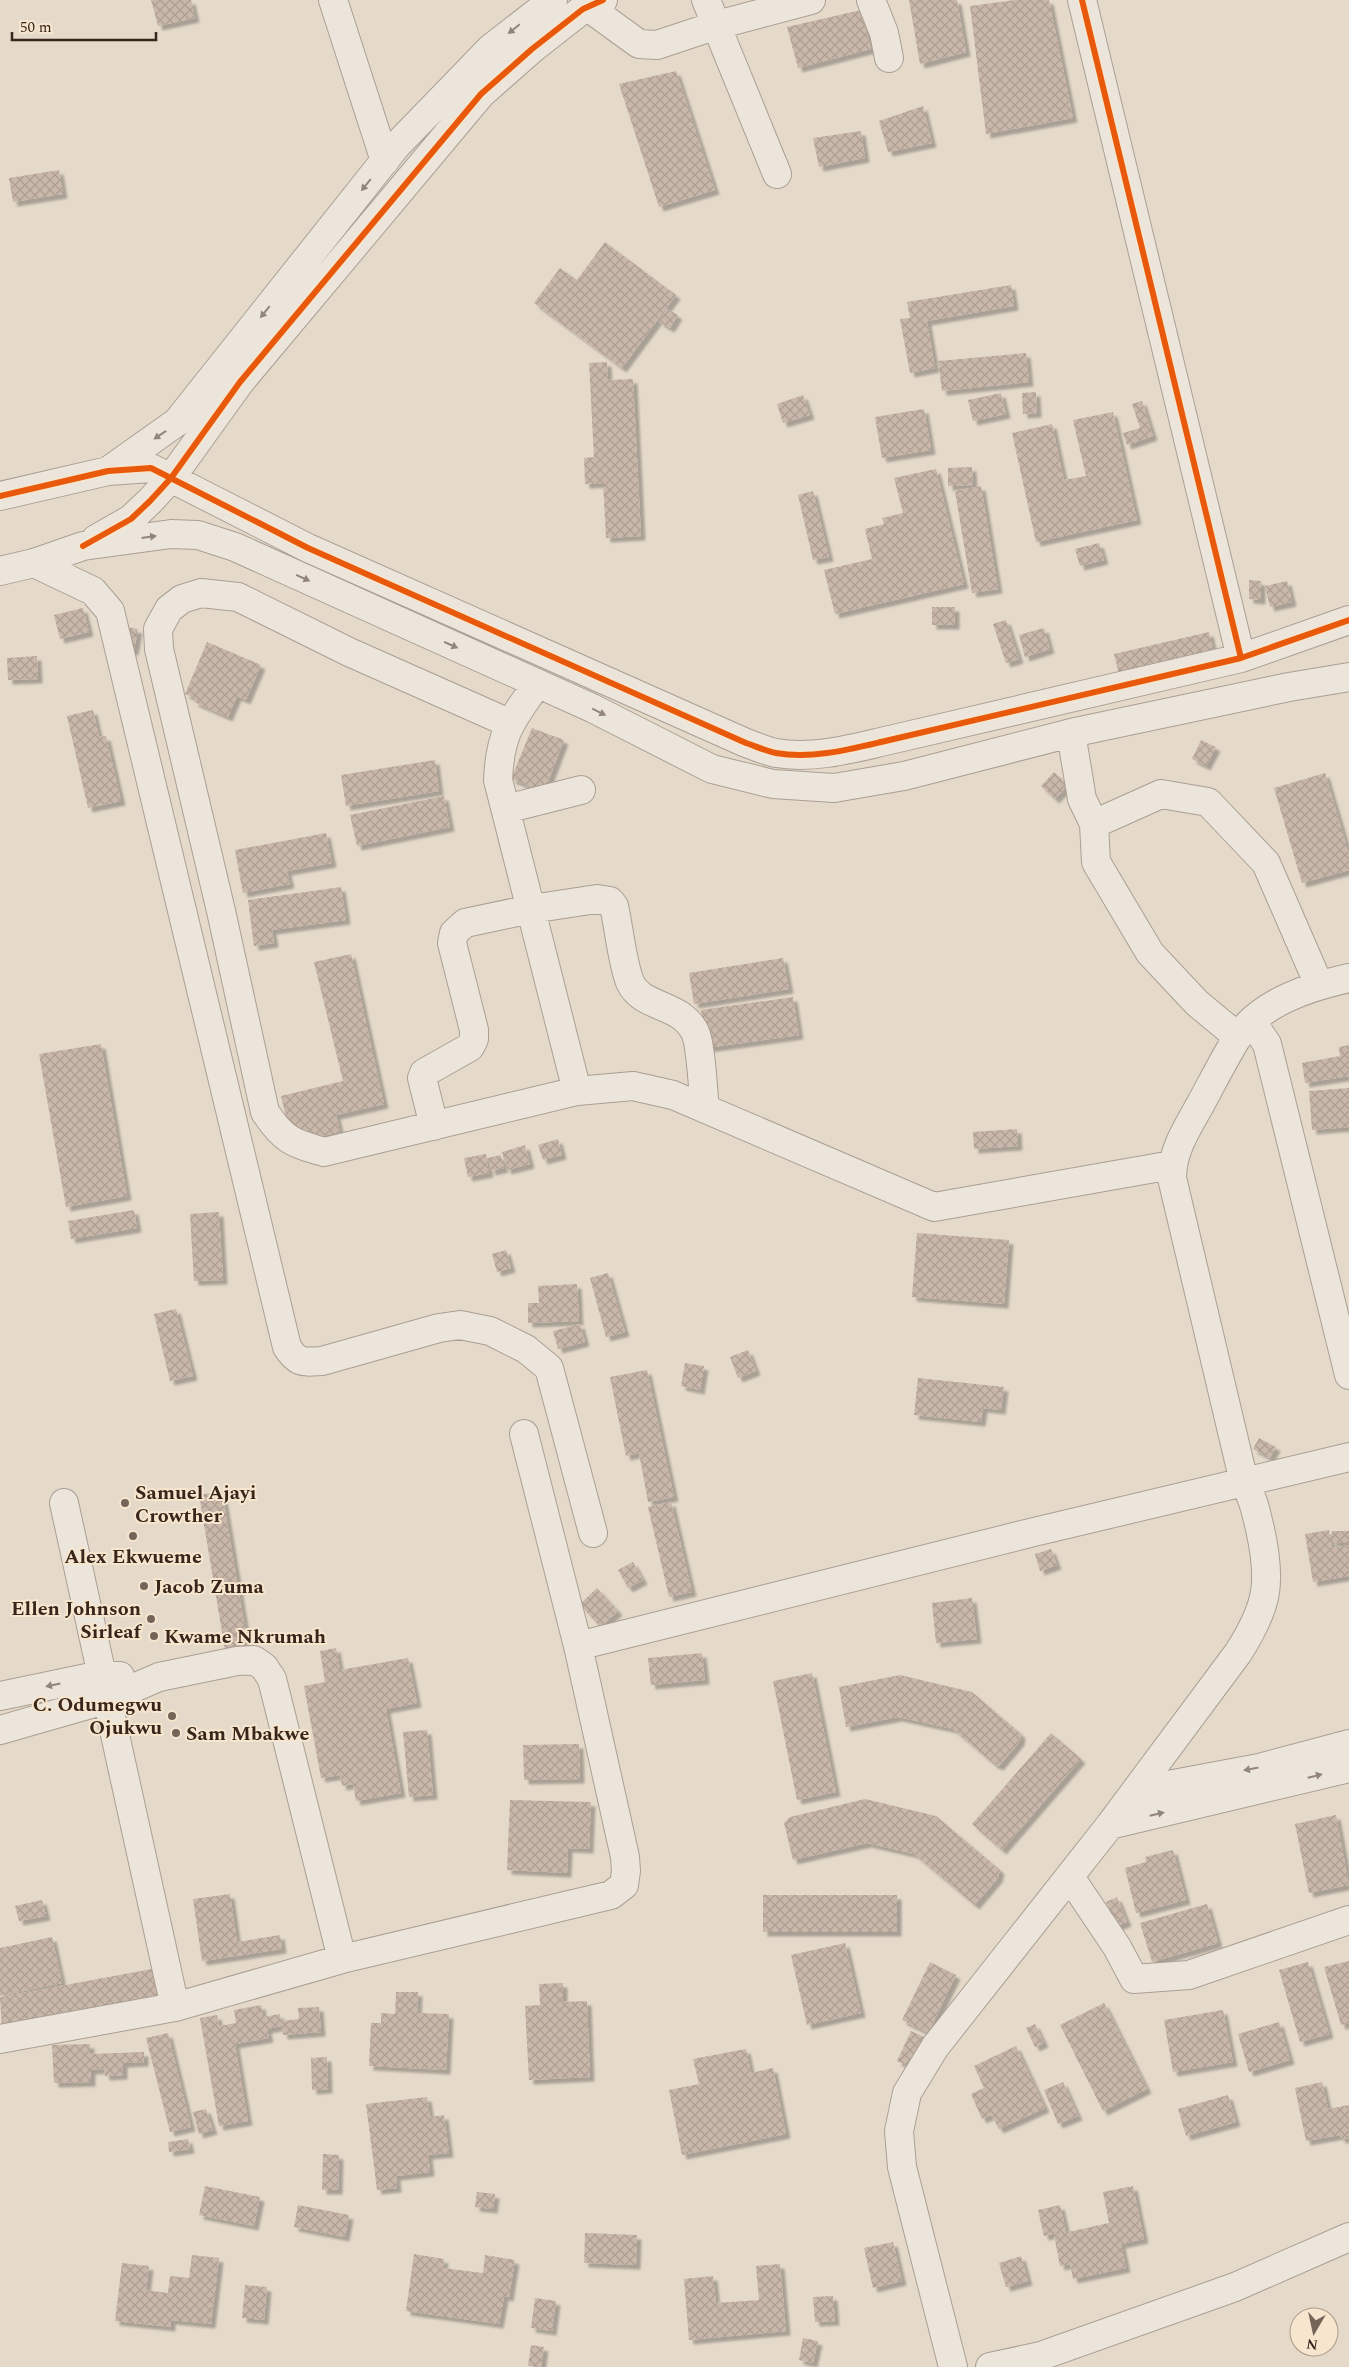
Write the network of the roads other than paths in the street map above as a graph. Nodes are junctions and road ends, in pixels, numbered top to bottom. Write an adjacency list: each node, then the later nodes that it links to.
1 (333, 0): 10 (street)
2 (553, 0): 10 (street, one-way to 10)
3 (706, 0): 8 (street)
4 (811, 0): 8 (street)
5 (871, 0): 9 (street)
6 (1082, 0): 19 (street)
7 (596, 3): 8 (street); 13 (street)
8 (717, 25): 11 (street)
9 (889, 58)
10 (385, 161): 12 (street, one-way to 12)
11 (777, 174)
12 (108, 471): 13 (street); 14 (street)
13 (171, 478): 15 (street); 24 (street)
14 (0, 496)
15 (84, 546): 16 (street); 21 (street, one-way to 21)
16 (34, 564): 17 (street); 42 (street)
17 (0, 571)
18 (1349, 620): 19 (street)
19 (1241, 658): 24 (street)
20 (1349, 677): 23 (street)
21 (537, 684): 22 (street); 25 (street, one-way to 25)
22 (509, 723): 27 (street); 35 (street)
23 (1071, 733): 25 (street); 28 (street)
24 (806, 754): 25 (street)
25 (803, 786)
26 (581, 790): 27 (street)
27 (506, 809): 29 (street)
28 (1094, 824): 31 (street); 32 (street)
29 (531, 909): 33 (street); 34 (street); 35 (street)
30 (1349, 978): 31 (street)
31 (1319, 985): 32 (street)
32 (1245, 1029): 36 (street); 37 (street)
33 (577, 1092): 34 (street); 35 (street)
34 (705, 1108): 36 (street)
35 (434, 1126)
36 (1172, 1165): 40 (street)
37 (1349, 1375)
38 (524, 1434): 43 (street)
39 (1349, 1457): 40 (street)
40 (1244, 1482): 43 (street); 49 (street)
41 (64, 1504): 44 (street)
42 (593, 1533)
43 (578, 1646): 53 (street)
44 (104, 1687): 45 (street, one-way to 45); 46 (street); 53 (street); 54 (street)
45 (0, 1696)
46 (0, 1730)
47 (1349, 1744): 49 (street, one-way to 49)
48 (1349, 1768): 50 (street, one-way to 48)
49 (1136, 1791): 50 (street)
50 (1110, 1825): 51 (street)
51 (1070, 1877): 52 (street); 57 (street)
52 (1349, 1920)
53 (342, 1959): 54 (street)
54 (175, 2007): 55 (street)
55 (0, 2039)
56 (1349, 2237): 58 (street)
57 (952, 2367)
58 (990, 2367)

